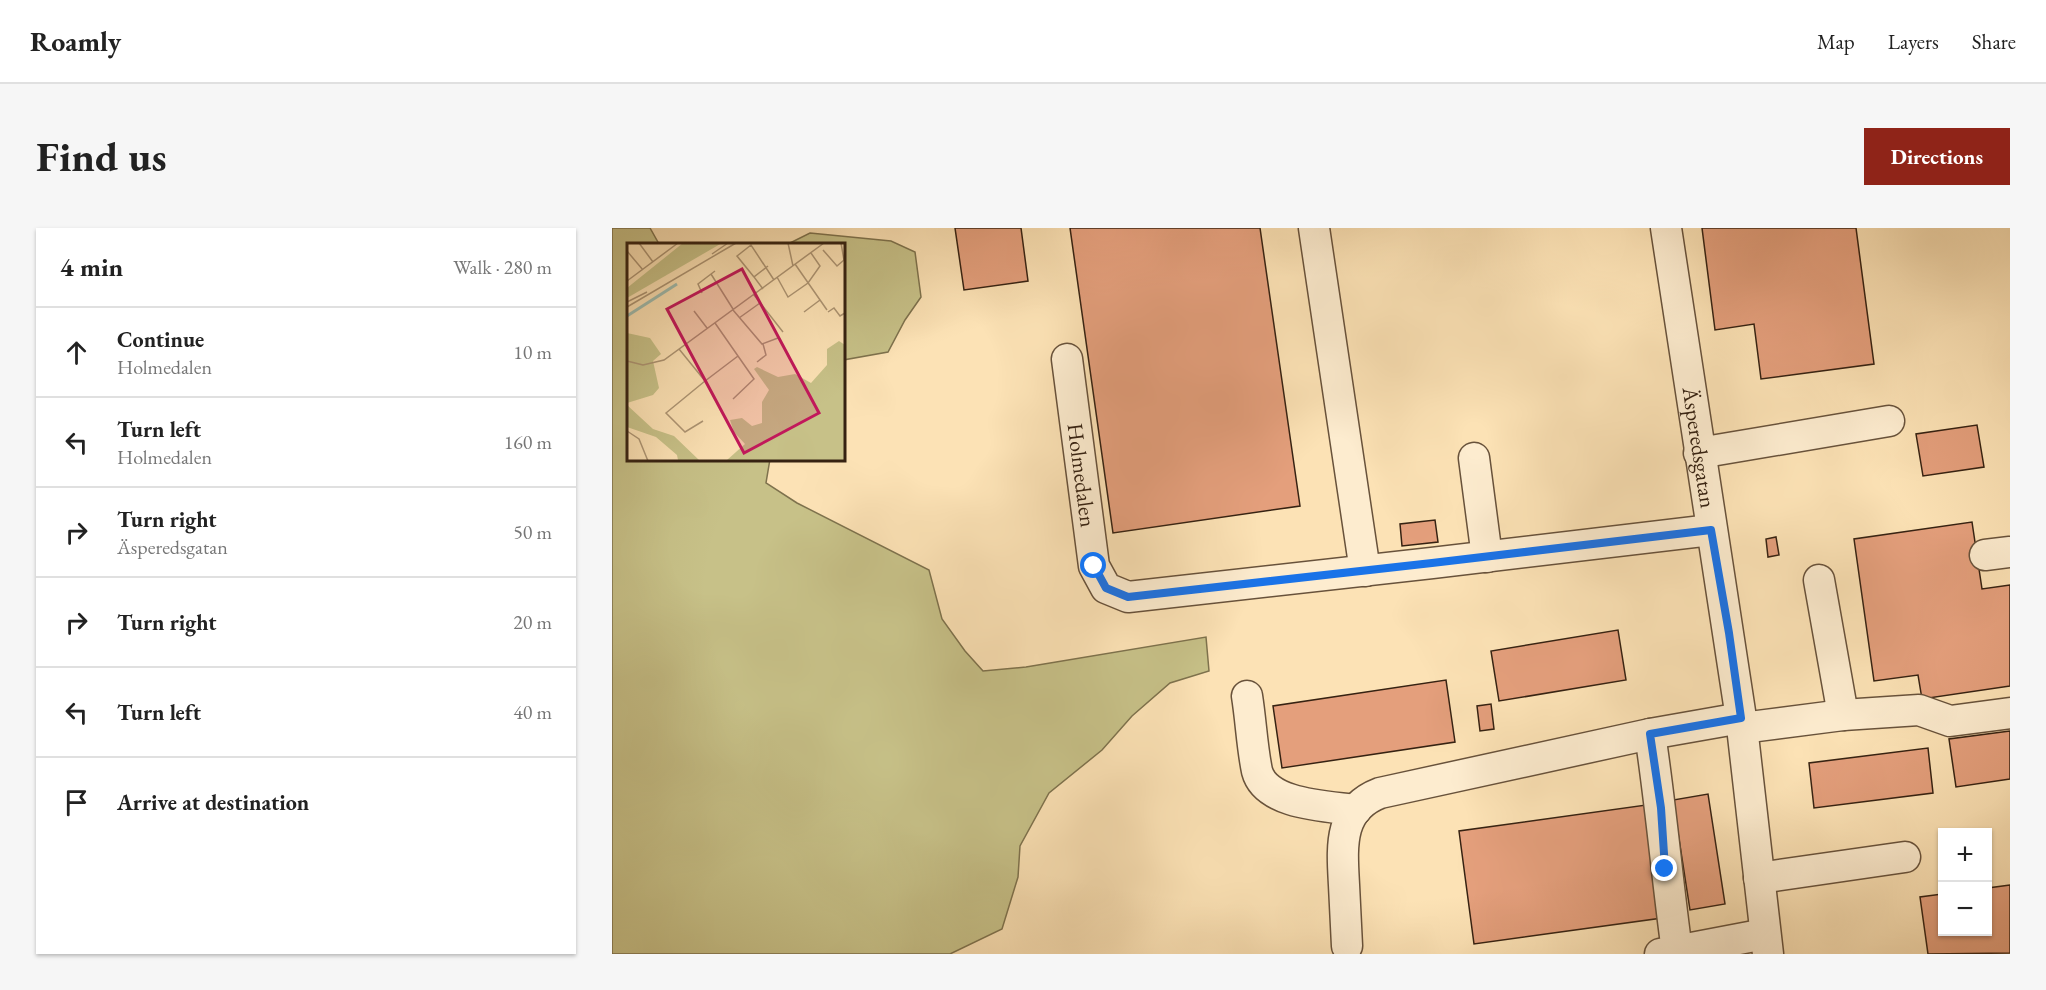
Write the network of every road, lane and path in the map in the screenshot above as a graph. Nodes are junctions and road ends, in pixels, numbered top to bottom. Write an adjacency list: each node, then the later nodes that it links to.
1 (1314, 228): 9 (street)
2 (1666, 228): 5 (street, Äsperedsgatan)
3 (1067, 359): 9 (street, Holmedalen)
4 (1889, 421): 5 (street)
5 (1700, 453): 7 (street, Äsperedsgatan)
6 (1474, 458): 8 (street)
7 (1711, 530): 8 (street, Holmedalen); 14 (street, Äsperedsgatan)
8 (1487, 557): 9 (street, Holmedalen)
9 (1365, 571)
10 (1819, 580): 13 (street)
11 (1247, 696): 16 (street)
12 (2010, 712): 13 (street)
13 (1843, 715): 14 (street)
14 (1742, 723): 15 (street); 18 (street, Äsperedsgatan)
15 (1650, 734): 16 (street); 21 (street)
16 (1356, 810): 20 (street)
17 (1905, 858): 18 (street)
18 (1759, 878): 19 (street, Äsperedsgatan)
19 (1766, 944): 21 (street)
20 (1347, 946)
21 (1679, 952)

